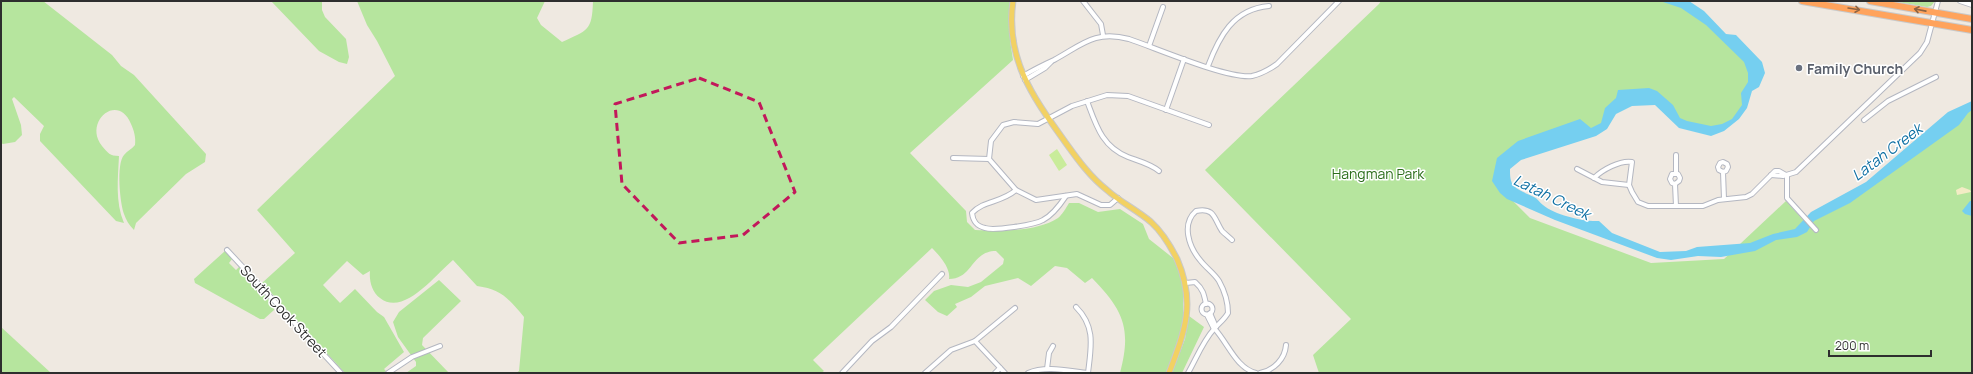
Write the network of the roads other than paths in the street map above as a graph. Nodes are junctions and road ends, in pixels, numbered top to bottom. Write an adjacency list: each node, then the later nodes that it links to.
1 (1013, 1): 20 (main road)
2 (1081, 1): 15 (street)
3 (1339, 1): 18 (street)
4 (1802, 1): 13 (highway, one-way to 13)
5 (1870, 1): 11 (highway, one-way to 5)
6 (1938, 1): 11 (street)
7 (1960, 1): 8 (street)
8 (1970, 3)
9 (1269, 6): 18 (street)
10 (1163, 7): 16 (street)
11 (1935, 13): 12 (highway); 13 (street)
12 (1972, 19)
13 (1933, 22): 14 (highway); 22 (street)
14 (1972, 30)
15 (1103, 35): 16 (street); 20 (street)
16 (1149, 46): 17 (street)
17 (1184, 58): 18 (street); 23 (street)
18 (1208, 66)
19 (1936, 77): 22 (street)
20 (1024, 78): 24 (main road)
21 (1087, 101): 23 (street); 24 (street); 30 (street)
22 (1861, 109): 33 (street)
23 (1166, 110): 25 (street)
24 (1048, 118): 28 (street); 39 (main road)
25 (1209, 125)
26 (1676, 155): 32 (street)
27 (953, 158): 28 (street)
28 (989, 159): 37 (street)
29 (1577, 169): 34 (street)
30 (1159, 171)
31 (1723, 172): 40 (street)
32 (1676, 173): 35 (street); 35 (street)
33 (1787, 175): 40 (street); 42 (street)
34 (1594, 178): 36 (street); 36 (street)
35 (1675, 184): 41 (street)
36 (1629, 185): 41 (street)
37 (1016, 190): 38 (street); 38 (street)
38 (1066, 196): 39 (street)
39 (1118, 198): 46 (main road)
40 (1724, 199): 41 (street)
41 (1676, 206)
42 (1816, 230)
43 (1232, 240): 51 (street)
44 (227, 250): 58 (street, South Cook Street)
45 (942, 274): 60 (street)
46 (1186, 283): 47 (street); 66 (main road)
47 (1206, 304): 50 (street); 50 (street)
48 (1076, 307): 65 (street)
49 (1015, 308): 52 (street)
50 (1209, 314): 51 (street)
51 (1215, 328): 67 (street); 68 (street)
52 (975, 341): 56 (street); 61 (street)
53 (1286, 345): 69 (street)
54 (440, 346): 59 (street)
55 (1053, 346): 57 (street)
56 (1000, 368): 62 (street); 63 (street)
57 (1046, 369): 64 (street); 65 (street)
58 (341, 373)
59 (388, 373)
60 (842, 373)
61 (925, 373)
62 (994, 373)
63 (1005, 373)
64 (1028, 373)
65 (1088, 373)
66 (1169, 373)
67 (1188, 373)
68 (1256, 373)
69 (1260, 373)

